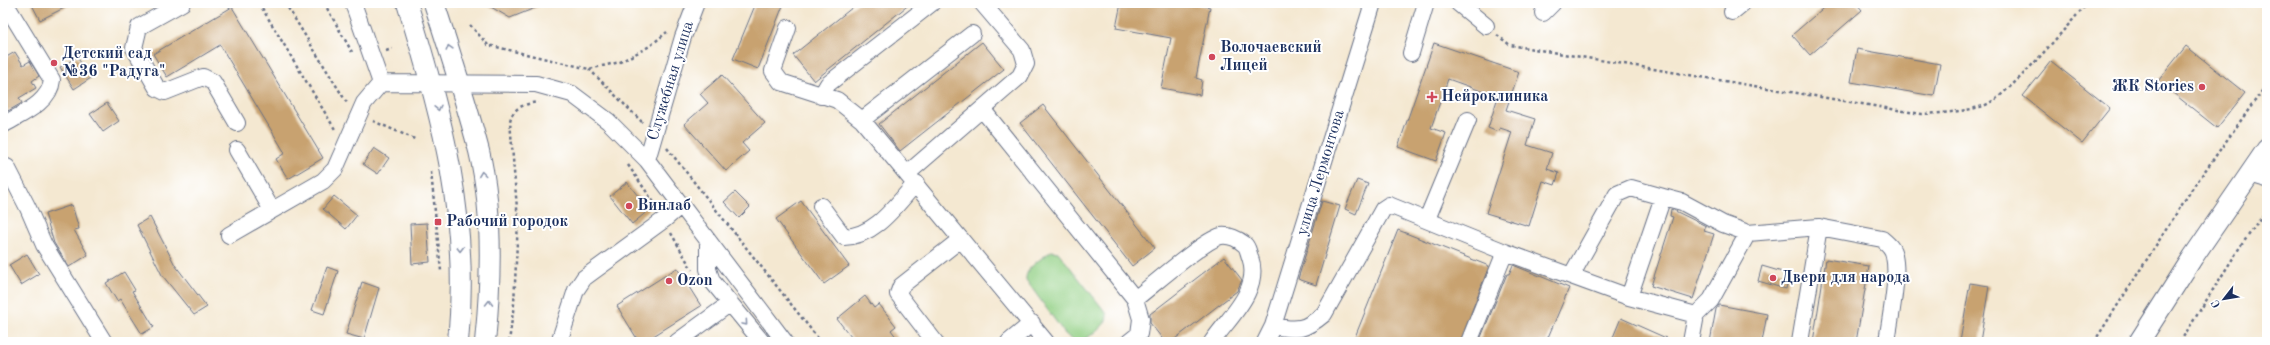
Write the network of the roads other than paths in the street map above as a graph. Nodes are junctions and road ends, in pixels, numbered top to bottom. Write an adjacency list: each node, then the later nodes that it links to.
1 (5, 3): 24 (street)
2 (182, 3): 23 (street)
3 (353, 3): 16 (street)
4 (407, 3): 17 (main road)
5 (434, 3): 18 (main road, one-way to 5)
6 (696, 3): 27 (street, Служебная улица)
7 (932, 3): 19 (street)
8 (982, 3): 20 (street)
9 (1373, 3): 48 (street, улица Лермонтова)
10 (1426, 3): 15 (street)
11 (1458, 3): 12 (street)
12 (1486, 26)
13 (788, 28): 19 (street)
14 (972, 34): 21 (street)
15 (1411, 53)
16 (381, 83): 17 (street); 34 (street)
17 (432, 83): 18 (street); 50 (main road, one-way to 50)
18 (459, 83): 27 (street); 51 (main road, one-way to 18)
19 (821, 96): 21 (street)
20 (982, 109): 30 (street); 44 (street)
21 (862, 120): 30 (street)
22 (1468, 120): 35 (street)
23 (238, 123)
24 (3, 125)
25 (2267, 149): 29 (main road)
26 (237, 150): 34 (street)
27 (646, 160): 32 (street)
28 (7, 167): 49 (street)
29 (2259, 176): 66 (main road)
30 (912, 178): 33 (street); 39 (street)
31 (1663, 197): 37 (street); 42 (street); 43 (street)
32 (680, 206): 40 (street); 52 (street)
33 (821, 206)
34 (272, 210): 38 (street)
35 (1427, 219): 41 (street); 48 (street)
36 (1819, 228): 37 (street); 64 (street); 65 (street)
37 (1748, 233): 46 (street)
38 (229, 235)
39 (961, 239): 47 (street); 56 (street)
40 (708, 242): 45 (street); 55 (street)
41 (1505, 252): 42 (street); 62 (street)
42 (1571, 276): 43 (street)
43 (1629, 297): 46 (street)
44 (1135, 299): 59 (street); 60 (street)
45 (729, 304): 53 (street); 54 (street, one-way to 54)
46 (1696, 315): 63 (street)
47 (1032, 324): 57 (street); 58 (street)
48 (1273, 326): 61 (street, улица Лермонтова)
49 (104, 342)
50 (458, 342)
51 (485, 342)
52 (559, 342)
53 (677, 342)
54 (762, 342)
55 (785, 342)
56 (935, 342)
57 (1009, 342)
58 (1046, 342)
59 (1129, 342)
60 (1212, 342)
61 (1265, 342)
62 (1469, 342)
63 (1690, 342)
64 (1800, 342)
65 (1887, 342)
66 (2139, 342)

